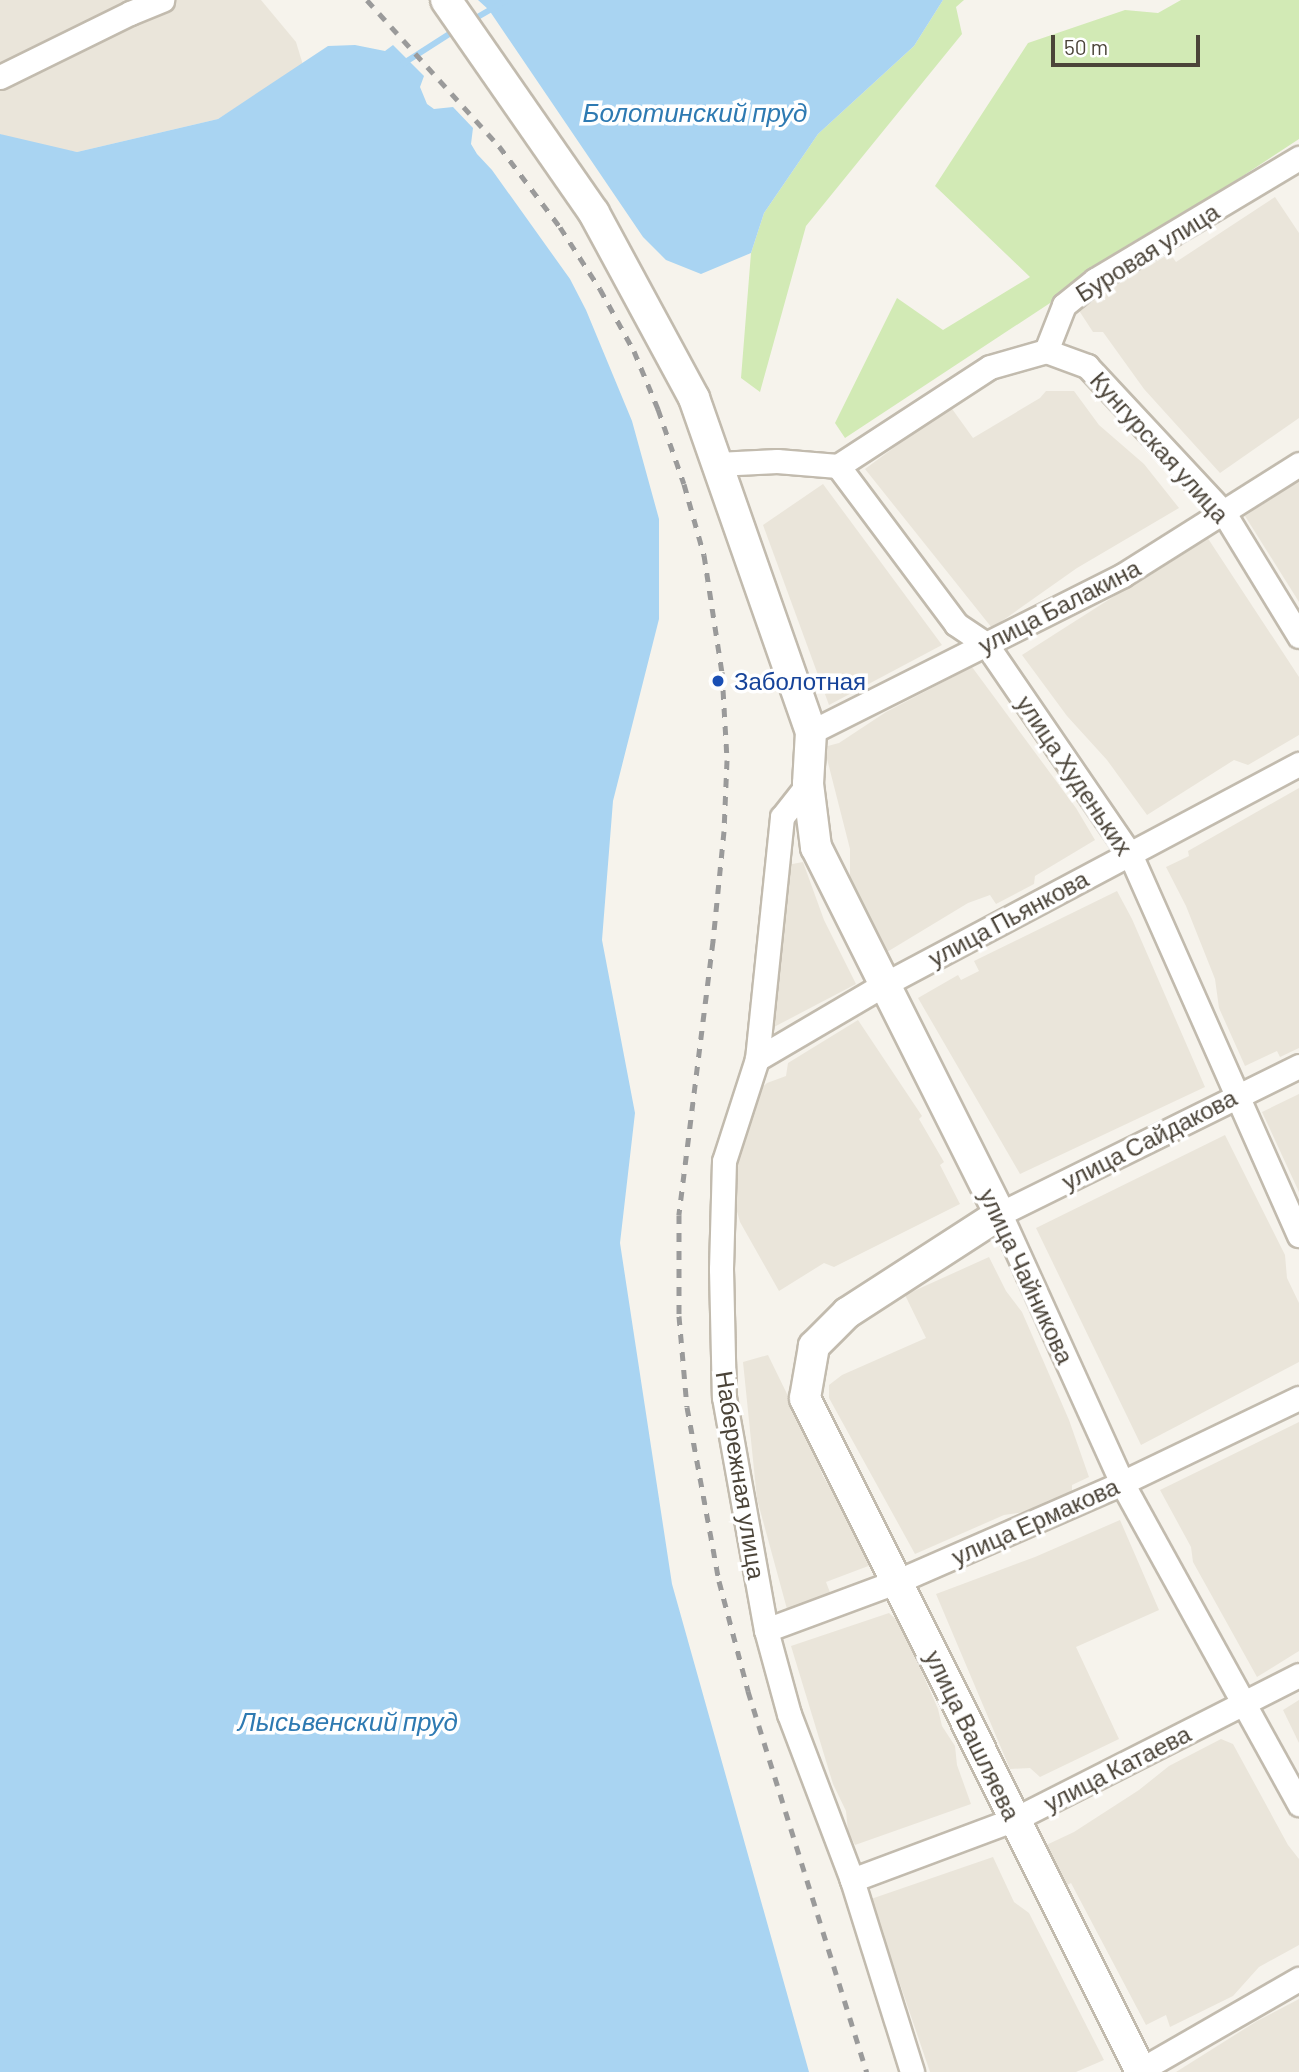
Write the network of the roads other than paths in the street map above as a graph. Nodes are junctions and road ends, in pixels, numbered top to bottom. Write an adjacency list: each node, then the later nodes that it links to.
1 (163, 0): 3 (street)
2 (446, 0): 6 (street)
3 (0, 77)
4 (1296, 166): 5 (street, Буровая улица)
5 (1046, 351): 8 (street); 9 (street, Кунгурская улица)
6 (717, 464): 8 (street); 12 (street)
7 (1299, 464): 9 (street, улица Балакина)
8 (838, 466): 11 (street, улица Худеньких)
9 (1224, 513): 10 (street, Кунгурская улица); 11 (street, улица Балакина)
10 (1299, 636)
11 (986, 644): 12 (street, улица Балакина); 15 (street, улица Худеньких)
12 (811, 732): 14 (street, улица Чайникова)
13 (1299, 764): 15 (street, улица Пьянкова)
14 (808, 784): 16 (street, улица Чайникова); 17 (street, Набережная улица)
15 (1130, 853): 16 (street, улица Пьянкова); 19 (street, улица Худеньких)
16 (885, 984): 17 (street, улица Пьянкова); 20 (street, улица Чайникова)
17 (757, 1059): 25 (street, Набережная улица)
18 (1299, 1066): 19 (street, улица Сайдакова)
19 (1237, 1094): 20 (street, улица Сайдакова); 21 (street, улица Худеньких)
20 (1000, 1214): 23 (street, улица Чайникова); 24 (street, улица Вашляева)
21 (1299, 1236)
22 (1299, 1398): 23 (street, улица Ермакова)
23 (1122, 1483): 24 (street, улица Ермакова); 27 (street, улица Чайникова)
24 (898, 1581): 25 (street, улица Ермакова); 29 (street, улица Вашляева)
25 (766, 1630): 30 (street, Набережная улица)
26 (1299, 1675): 27 (street, улица Катаева)
27 (1246, 1703): 28 (street, улица Чайникова); 29 (street, улица Катаева)
28 (1299, 1804)
29 (1015, 1819): 30 (street, улица Катаева); 32 (street, улица Вашляева)
30 (852, 1880): 33 (street, Набережная улица)
31 (1299, 1979): 32 (street)
32 (1139, 2071)
33 (912, 2072)

